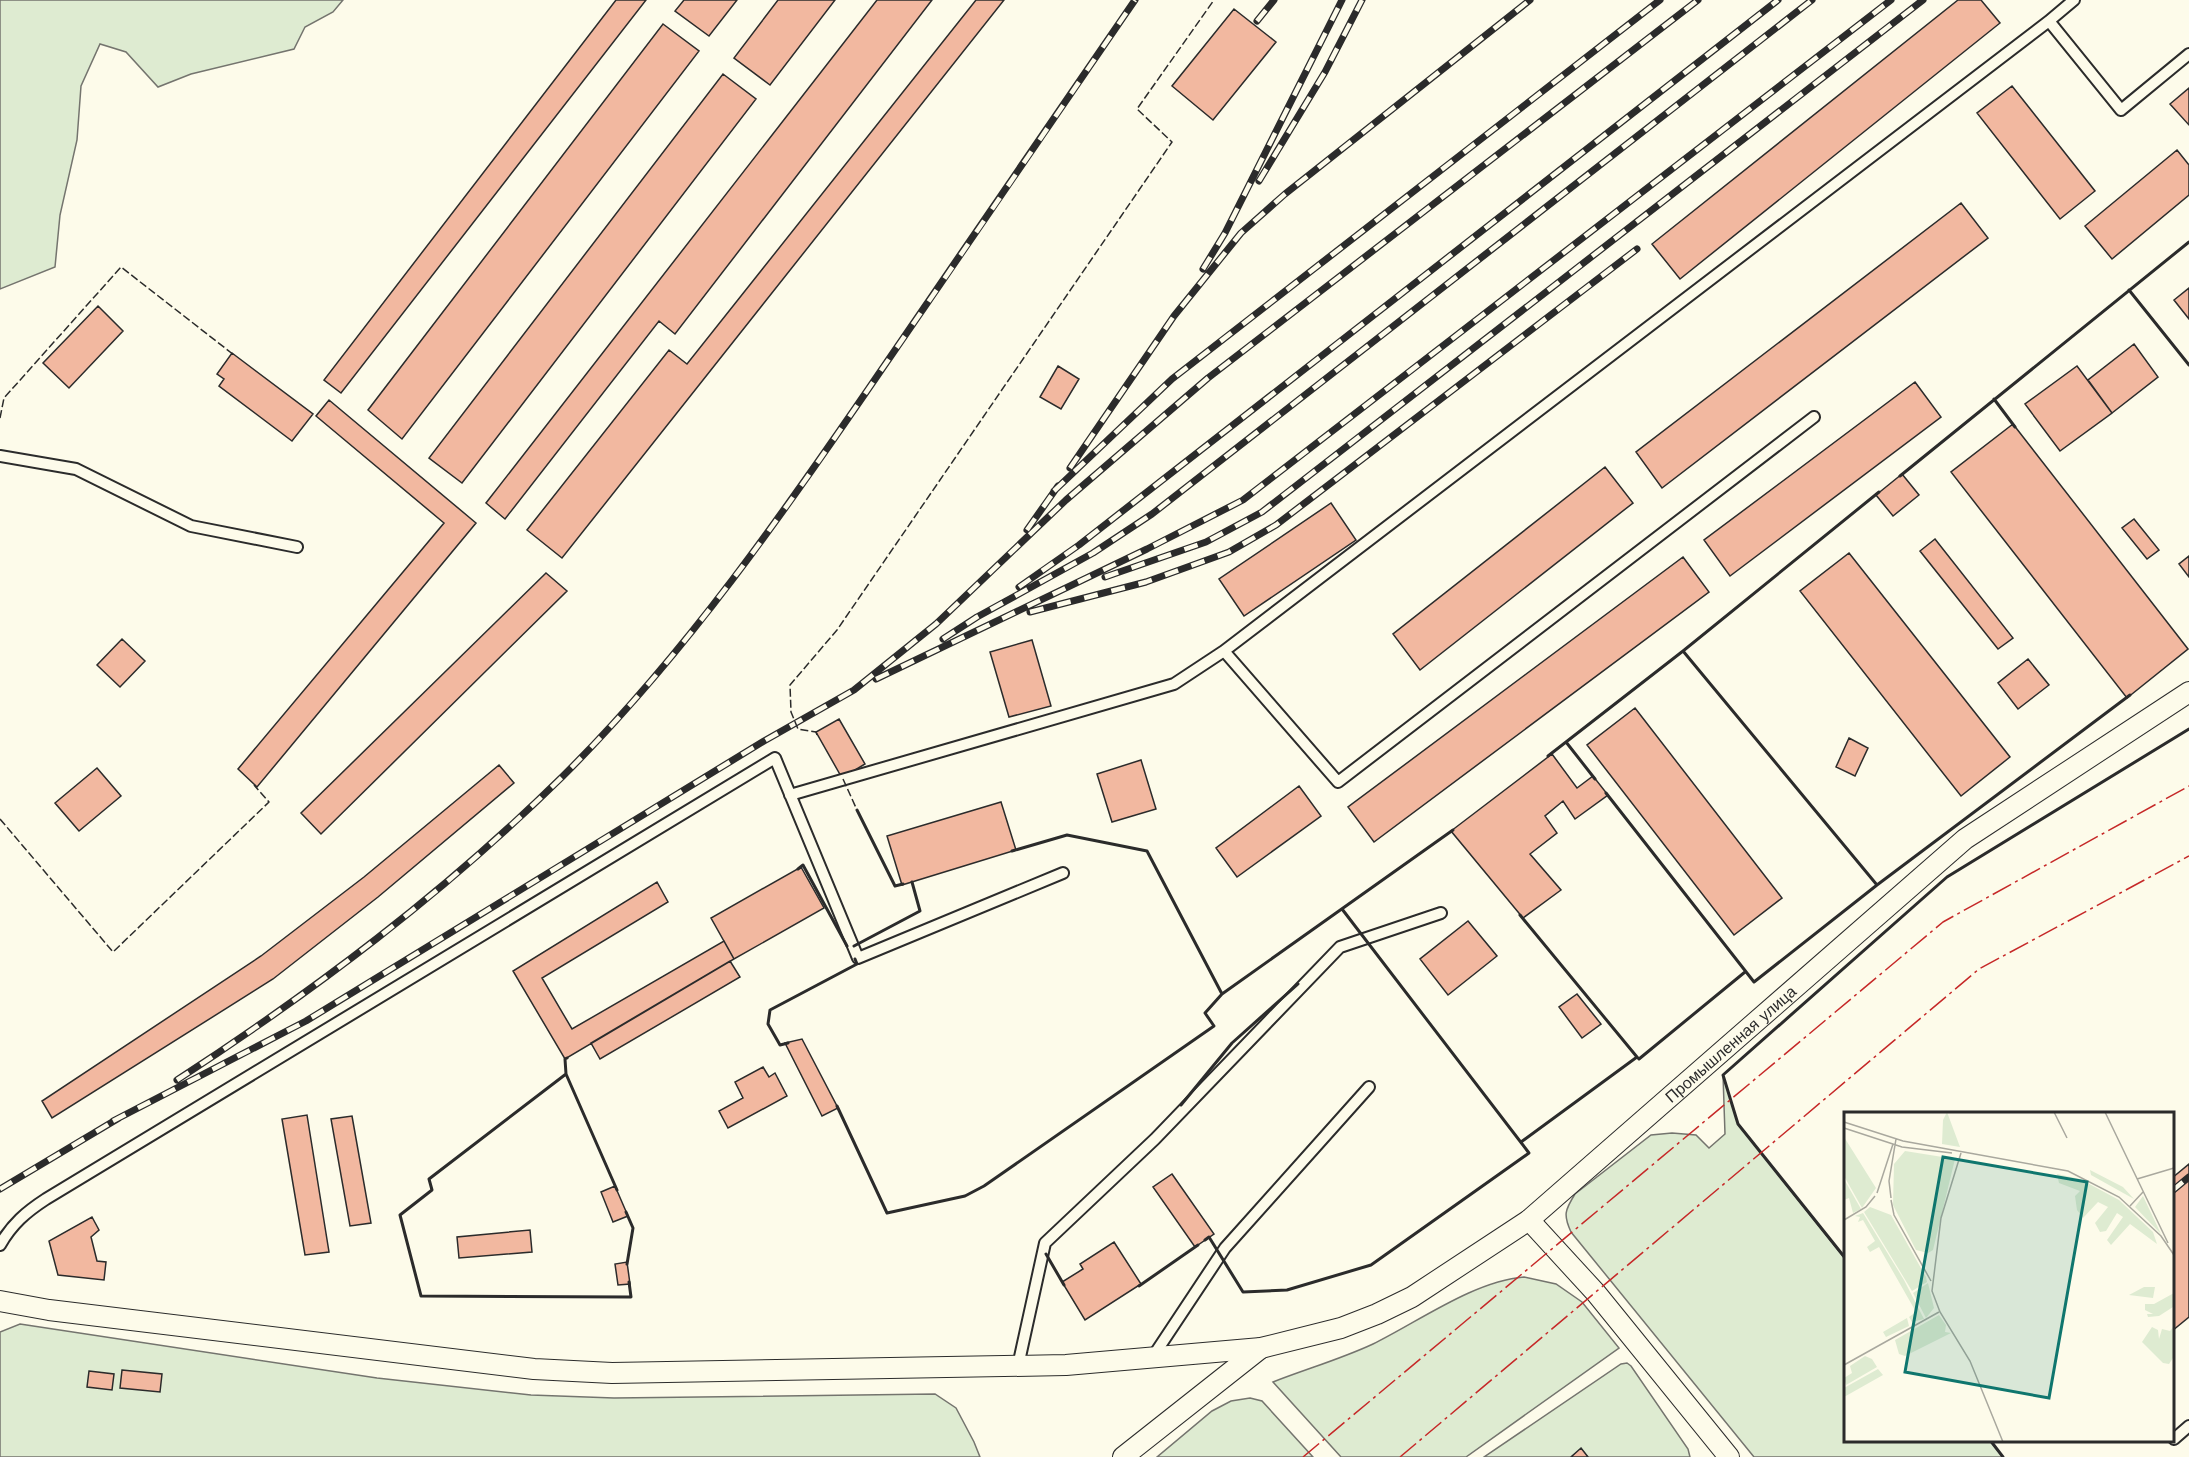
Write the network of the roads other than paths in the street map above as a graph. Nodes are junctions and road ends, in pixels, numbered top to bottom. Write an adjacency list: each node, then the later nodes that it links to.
1 (2074, 0): 2 (lane)
2 (2049, 21): 3 (lane); 7 (lane)
3 (2189, 54)
4 (1814, 417): 7 (lane)
5 (0, 456): 6 (lane)
6 (297, 547)
7 (1224, 651): 9 (lane)
8 (2189, 692): 13 (street, Промышленная улица)
9 (790, 795): 10 (lane); 14 (lane)
10 (1063, 873)
11 (1441, 913): 18 (lane)
12 (1369, 1087): 17 (lane)
13 (1529, 1220): 16 (street, Промышленная улица); 22 (street)
14 (0, 1245)
15 (0, 1301): 18 (street, Промышленная улица)
16 (1261, 1348): 17 (street, Промышленная улица); 21 (street)
17 (1152, 1359): 18 (street, Промышленная улица)
18 (1018, 1366)
19 (2189, 1426): 20 (lane)
20 (2174, 1439)
21 (1123, 1457)
22 (1729, 1457)

